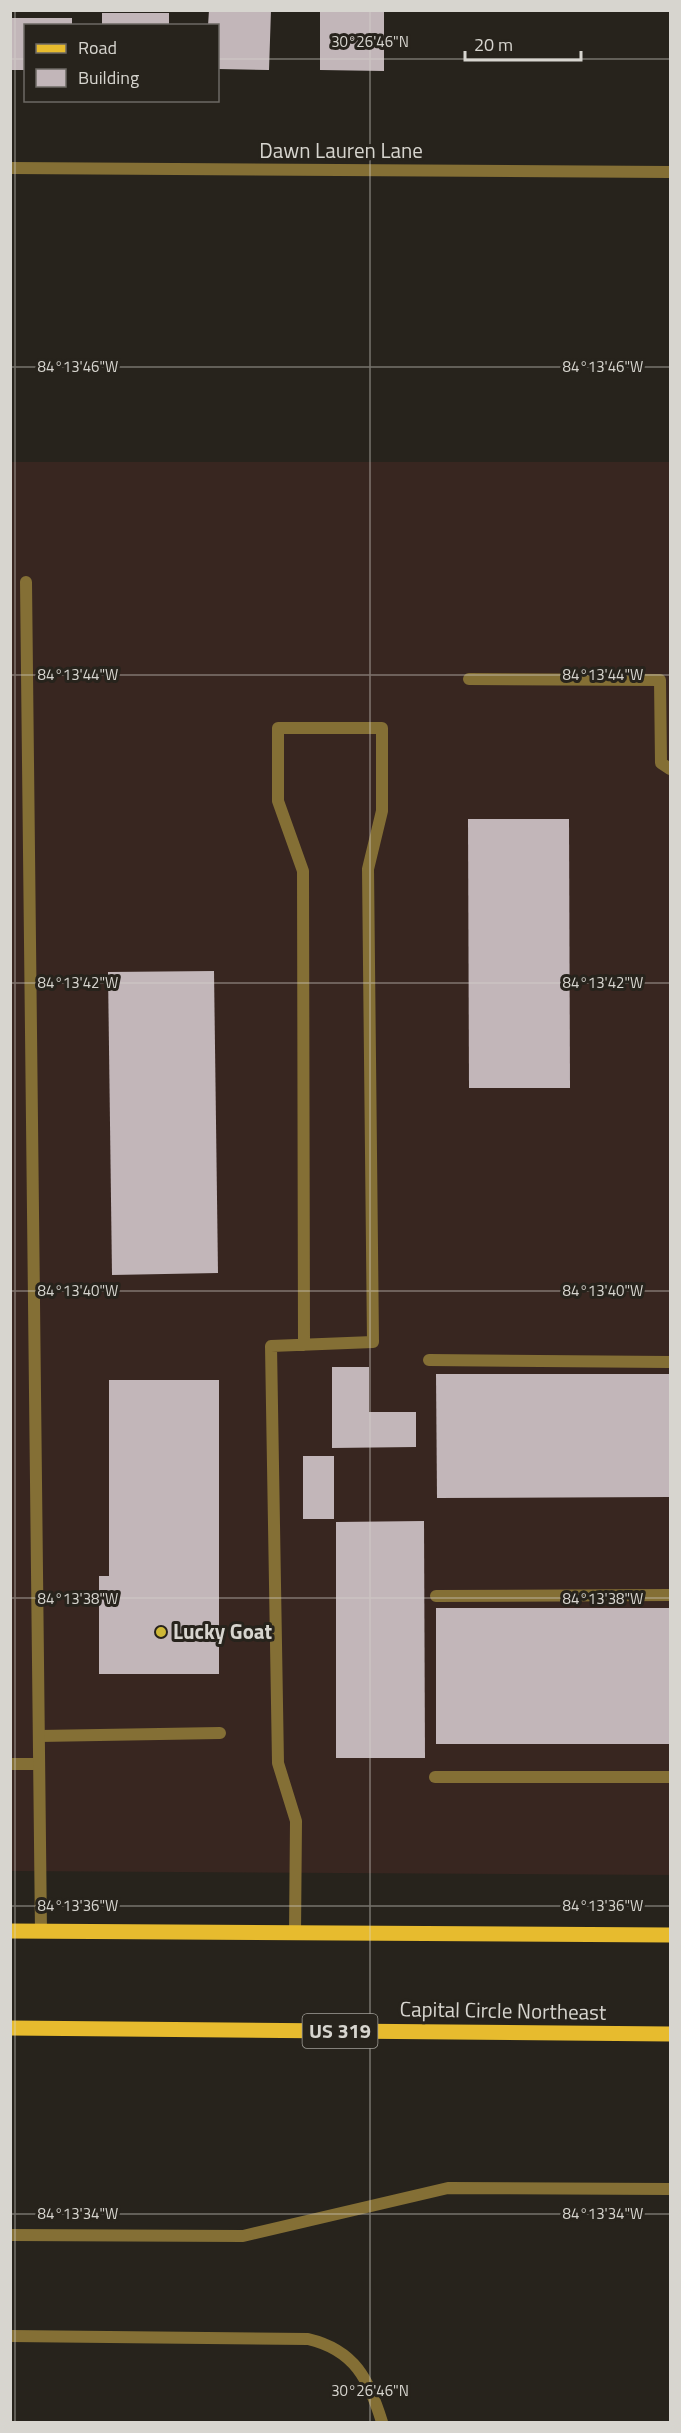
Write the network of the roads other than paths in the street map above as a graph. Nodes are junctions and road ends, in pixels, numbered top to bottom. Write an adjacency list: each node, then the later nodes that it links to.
1 (10, 168): 2 (street, Dawn Lauren Lane)
2 (670, 172)
3 (26, 582): 12 (street)
4 (469, 679): 5 (street)
5 (670, 769)
6 (304, 1345): 6 (street); 19 (street)
7 (429, 1360): 8 (street)
8 (670, 1362)
9 (670, 1595): 10 (street)
10 (436, 1596)
11 (220, 1733): 12 (street)
12 (39, 1737): 14 (street)
13 (10, 1764): 14 (street)
14 (39, 1764): 18 (street)
15 (435, 1778): 16 (street)
16 (670, 1778)
17 (10, 1931): 18 (main road)
18 (41, 1932): 19 (main road)
19 (296, 1933): 20 (main road)
20 (670, 1935)
21 (10, 2028): 22 (main road, Capital Circle Northeast / US 319)
22 (670, 2034)
23 (670, 2189): 24 (street)
24 (10, 2235)
25 (10, 2336): 26 (street)
26 (382, 2422)

